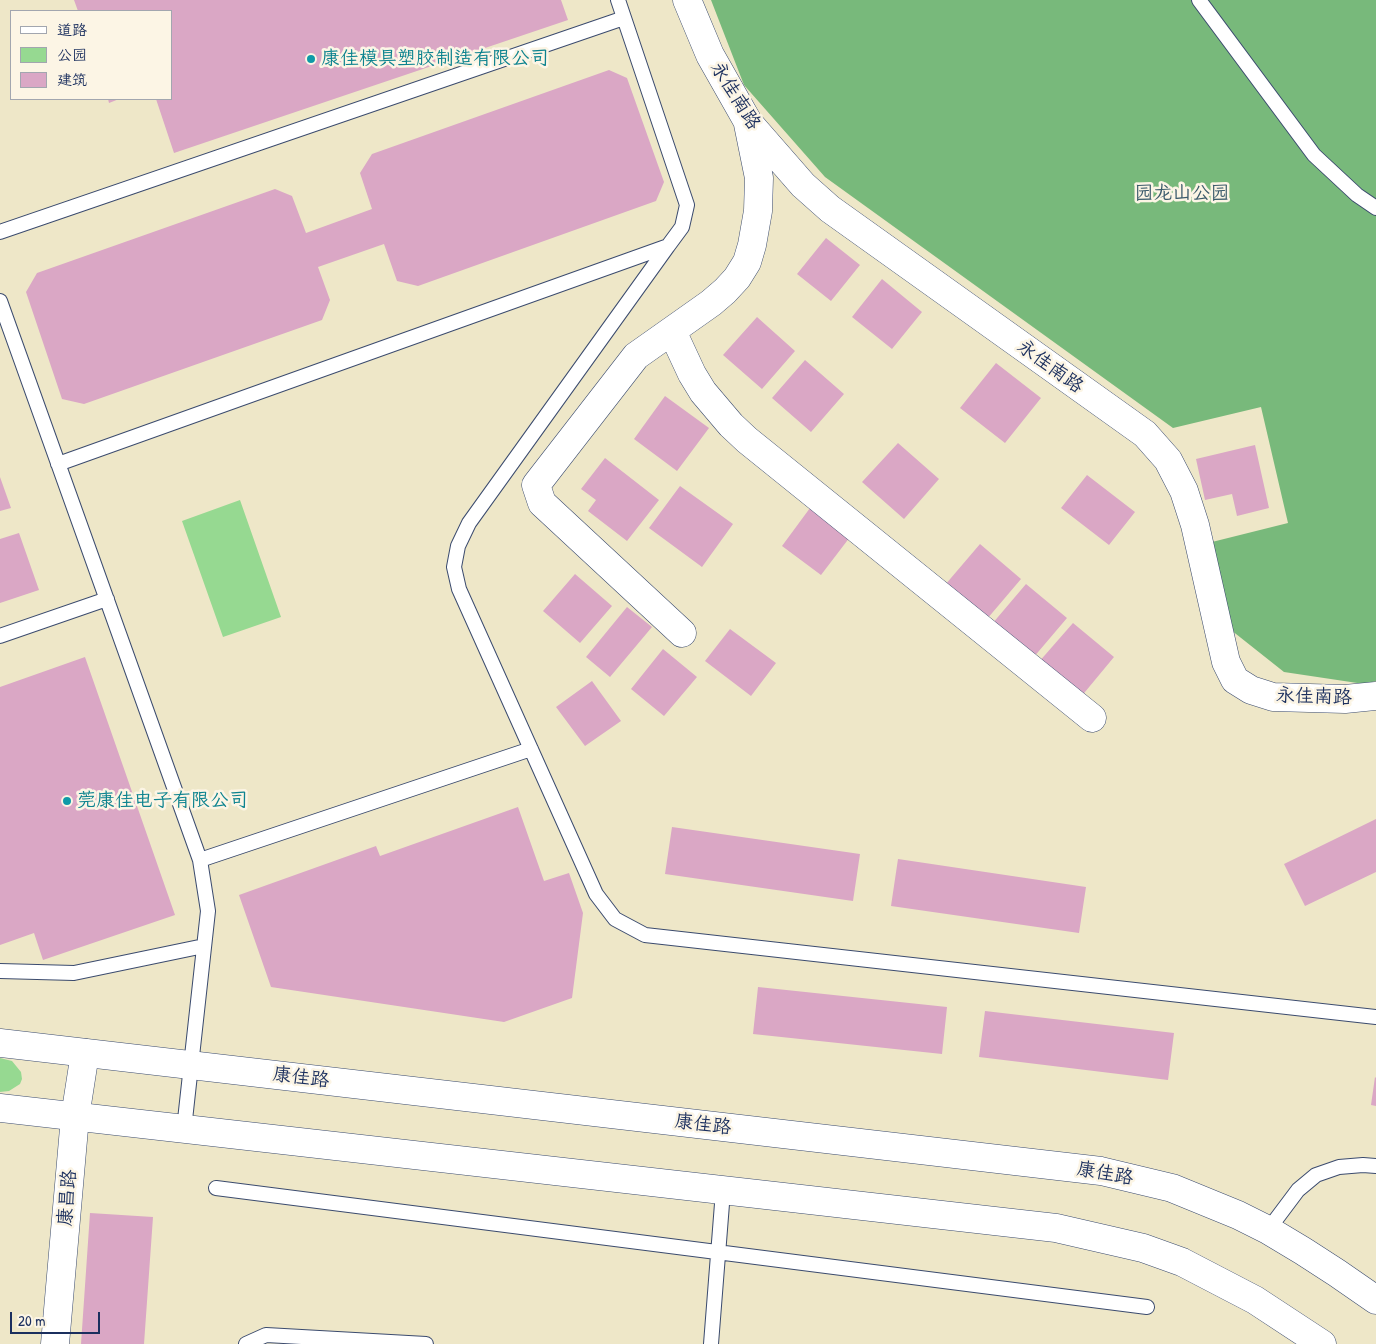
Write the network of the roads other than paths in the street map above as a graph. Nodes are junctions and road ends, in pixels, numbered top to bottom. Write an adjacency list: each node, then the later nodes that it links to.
1 (618, 0): 4 (lane)
2 (687, 0): 5 (street, 永佳南路)
3 (1199, 0): 6 (lane)
4 (624, 18): 7 (lane); 8 (lane)
5 (748, 122): 10 (street); 15 (street, 永佳南路)
6 (1376, 208)
7 (0, 232)
8 (668, 246): 11 (lane); 17 (lane)
9 (0, 301): 11 (lane)
10 (672, 331): 13 (street); 16 (street)
11 (58, 464): 12 (lane)
12 (107, 599): 14 (lane); 18 (lane)
13 (682, 633)
14 (0, 636)
15 (1376, 696)
16 (1092, 718)
17 (531, 749): 18 (lane); 21 (lane)
18 (200, 860): 19 (lane)
19 (204, 946): 20 (lane); 24 (lane)
20 (0, 971)
21 (1376, 1017)
22 (0, 1043): 23 (street, 康佳路)
23 (85, 1053): 24 (street, 康佳路); 26 (street, 康昌路)
24 (191, 1066): 27 (lane); 31 (street, 康佳路)
25 (0, 1108): 26 (street)
26 (75, 1117): 27 (street); 35 (street, 康昌路)
27 (184, 1129): 30 (street)
28 (1376, 1166): 31 (lane)
29 (216, 1188): 32 (lane)
30 (723, 1191): 32 (lane); 39 (street)
31 (1268, 1230): 33 (street, 康佳路)
32 (717, 1252): 34 (lane); 38 (lane)
33 (1376, 1300)
34 (1147, 1307)
35 (55, 1344)
36 (246, 1344): 37 (lane)
37 (426, 1344)
38 (711, 1344)
39 (1322, 1344)

